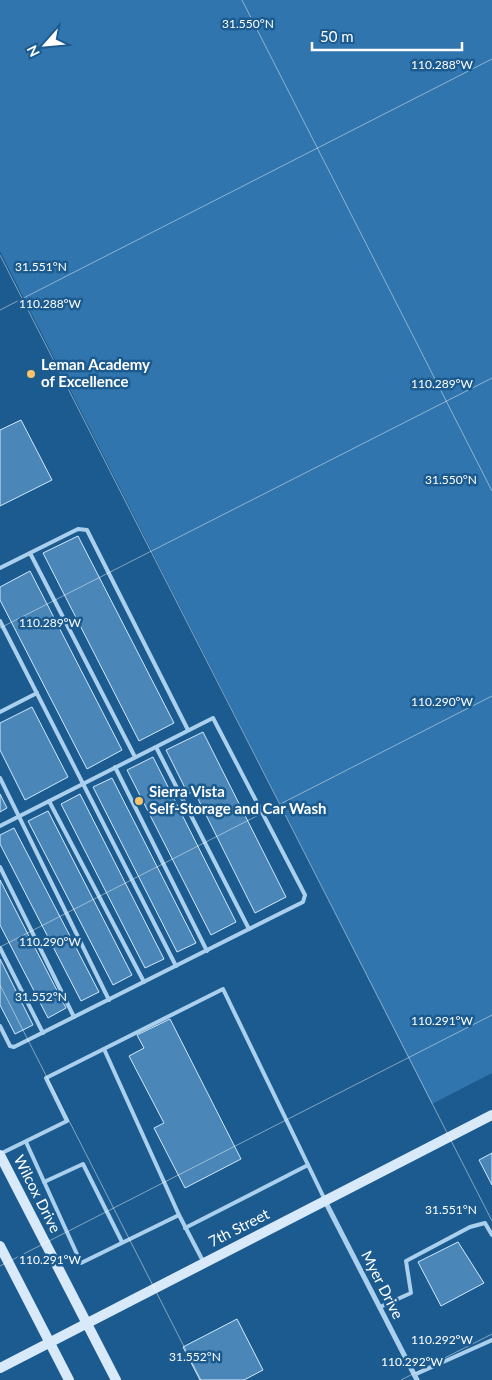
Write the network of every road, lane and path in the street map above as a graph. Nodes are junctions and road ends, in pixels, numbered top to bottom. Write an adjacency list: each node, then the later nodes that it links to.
1 (30, 553): 2 (lane); 6 (lane); 8 (lane)
2 (0, 568)
3 (0, 621): 4 (lane)
4 (37, 693): 5 (lane); 11 (lane)
5 (0, 712)
6 (188, 730): 7 (lane); 16 (lane)
7 (156, 746): 8 (lane); 16 (lane)
8 (135, 757): 9 (lane)
9 (115, 768): 11 (lane); 18 (lane)
10 (0, 778): 13 (lane)
11 (83, 784): 12 (lane); 19 (lane)
12 (50, 801): 13 (lane); 20 (lane)
13 (19, 816): 14 (lane); 21 (lane)
14 (0, 826)
15 (0, 867): 22 (lane)
16 (249, 929): 18 (lane)
17 (0, 948): 24 (lane)
18 (207, 950): 19 (lane)
19 (176, 966): 20 (lane)
20 (144, 982): 21 (lane)
21 (109, 1000): 22 (lane)
22 (74, 1018): 24 (lane)
23 (0, 1026): 24 (lane)
24 (43, 1033)
25 (104, 1049): 27 (lane); 29 (lane); 32 (lane)
26 (492, 1115): 31 (main road, 7th Street)
27 (26, 1142): 28 (lane); 30 (lane)
28 (0, 1154): 39 (main road, Wilcox Drive)
29 (308, 1165): 31 (lane); 33 (lane)
30 (44, 1182): 35 (lane); 35 (lane)
31 (325, 1201): 37 (main road, 7th Street); 38 (street, Myer Drive)
32 (179, 1215): 33 (lane); 35 (lane)
33 (186, 1228): 37 (lane)
34 (492, 1235): 38 (lane)
35 (122, 1242)
36 (0, 1246): 41 (main road)
37 (204, 1263): 39 (main road, 7th Street)
38 (380, 1307): 43 (street, Myer Drive)
39 (87, 1323): 41 (main road, 7th Street); 45 (main road, Wilcox Drive)
40 (492, 1340): 43 (lane)
41 (50, 1343): 42 (main road, 7th Street); 44 (main road)
42 (0, 1368)
43 (416, 1378)
44 (69, 1380)
45 (116, 1380)

